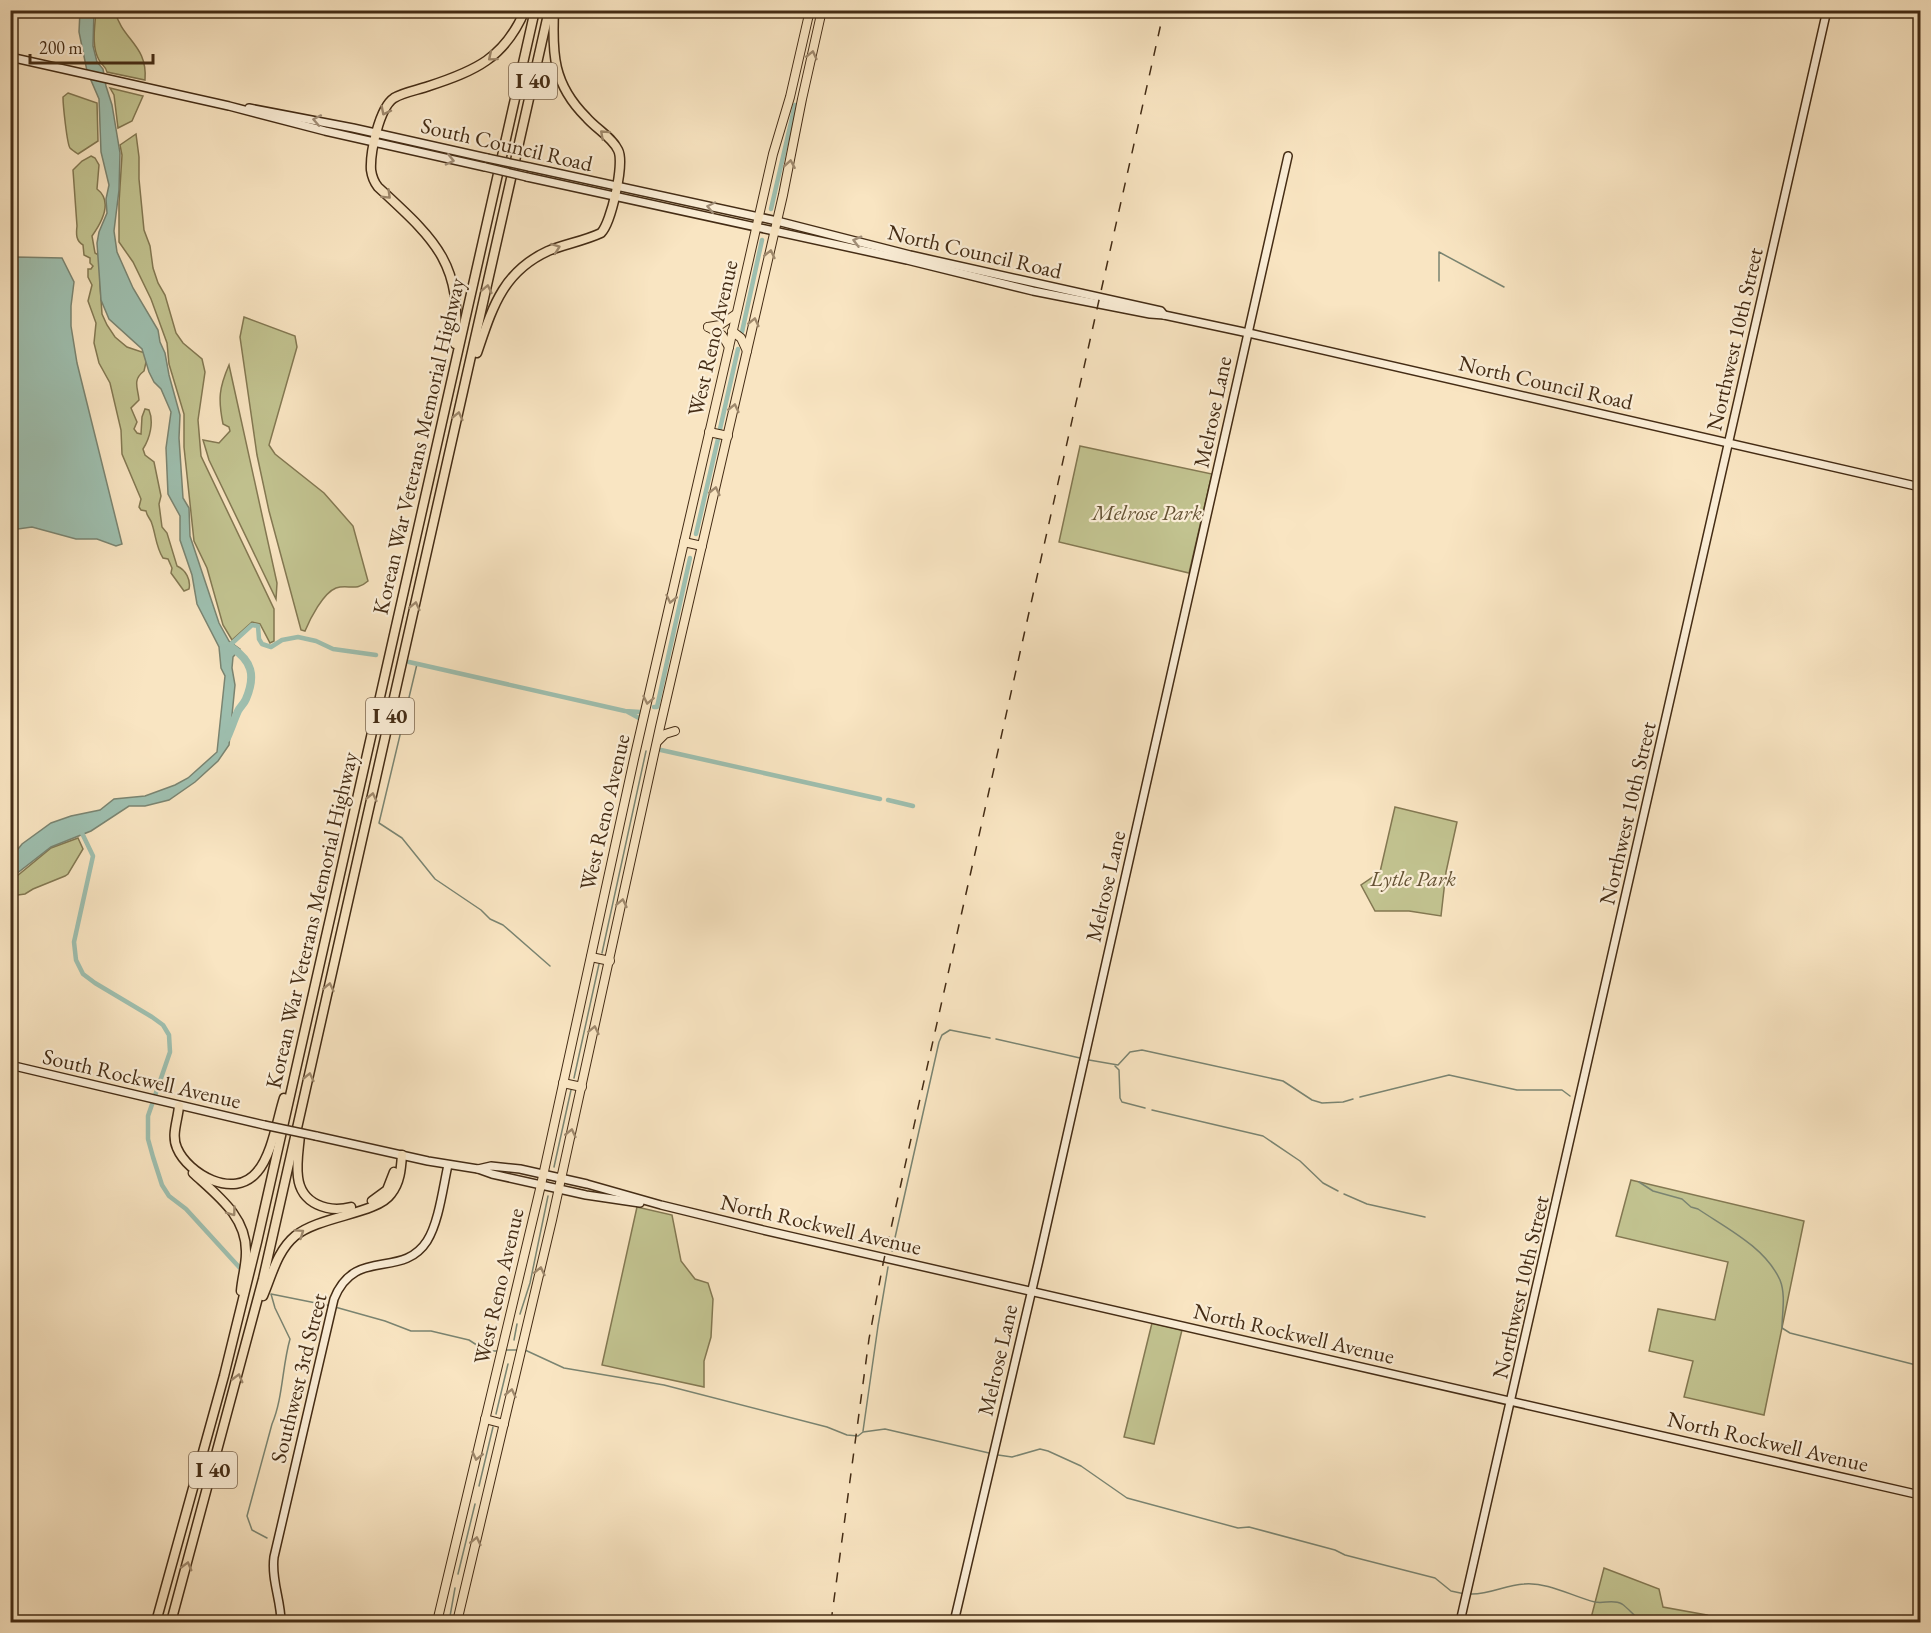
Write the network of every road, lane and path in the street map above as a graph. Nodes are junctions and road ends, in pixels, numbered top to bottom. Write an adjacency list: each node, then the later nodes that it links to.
1 (525, 10): 12 (highway, one-way to 12)
2 (535, 10): 31 (highway, Korean War Veterans Memorial Highway / I 40)
3 (549, 10): 32 (highway, Korean War Veterans Memorial Highway / I 40, one-way to 3)
4 (554, 10): 15 (highway, one-way to 4)
5 (810, 10): 9 (main road, West Reno Avenue)
6 (822, 10): 10 (main road, West Reno Avenue, one-way to 6)
7 (1827, 10): 35 (main road, Northwest 10th Street)
8 (10, 57): 11 (main road, South Council Road)
9 (790, 97): 10 (main road); 21 (main road, West Reno Avenue)
10 (802, 99): 22 (main road, West Reno Avenue, one-way to 10)
11 (229, 106): 12 (main road, South Council Road, one-way to 11); 13 (main road, South Council Road)
12 (377, 133): 13 (highway); 15 (main road, South Council Road, bridge)
13 (375, 143): 16 (main road, South Council Road, one-way to 16, bridge); 31 (highway, one-way to 31)
14 (1288, 156): 28 (main road, Melrose Lane)
15 (616, 186): 16 (highway); 17 (main road, South Council Road)
16 (614, 197): 19 (main road, South Council Road); 32 (highway, one-way to 16)
17 (662, 197): 18 (main road, South Council Road); 19 (main road)
18 (681, 201): 20 (main road); 21 (main road, South Council Road, one-way to 18)
19 (647, 204): 20 (main road, South Council Road)
20 (678, 211): 23 (main road, South Council Road)
21 (759, 217): 22 (main road, South Council Road); 23 (main road, West Reno Avenue)
22 (777, 221): 24 (main road, West Reno Avenue); 26 (main road, North Council Road, one-way to 22)
23 (756, 228): 24 (main road, North Council Road); 25 (main road, West Reno Avenue)
24 (775, 232): 26 (main road, North Council Road); 30 (main road, West Reno Avenue, one-way to 24)
25 (736, 314): 27 (main road, West Reno Avenue); 29 (main road)
26 (1164, 315): 28 (main road, North Council Road)
27 (732, 331): 29 (main road, West Reno Avenue); 30 (main road)
28 (1248, 333): 35 (main road, North Council Road); 57 (main road, Melrose Lane)
29 (729, 347): 33 (main road, West Reno Avenue)
30 (747, 351): 34 (main road, West Reno Avenue, one-way to 30)
31 (452, 380): 43 (highway, Korean War Veterans Memorial Highway / I 40)
32 (464, 387): 48 (highway, Korean War Veterans Memorial Highway / I 40, one-way to 32)
33 (709, 432): 34 (main road); 37 (main road, West Reno Avenue)
34 (728, 436): 38 (main road, West Reno Avenue, one-way to 34)
35 (1729, 442): 36 (main road, North Council Road); 60 (main road, Northwest 10th Street)
36 (1920, 487)
37 (684, 542): 38 (main road); 41 (main road, West Reno Avenue, one-way to 41)
38 (702, 546): 40 (main road, West Reno Avenue)
39 (675, 731): 40 (main road)
40 (658, 741): 42 (main road, West Reno Avenue, one-way to 40)
41 (591, 957): 42 (main road); 45 (main road, West Reno Avenue)
42 (610, 961): 46 (main road, West Reno Avenue, one-way to 42)
43 (298, 1061): 47 (highway); 59 (highway, Korean War Veterans Memorial Highway / I 40)
44 (10, 1065): 47 (main road, South Rockwell Avenue)
45 (563, 1083): 46 (main road); 52 (main road, West Reno Avenue)
46 (582, 1088): 53 (main road, West Reno Avenue, one-way to 46)
47 (179, 1106): 49 (main road, South Rockwell Avenue, bridge); 59 (highway, one-way to 59)
48 (302, 1110): 49 (highway); 58 (highway, Korean War Veterans Memorial Highway / I 40)
49 (402, 1155): 50 (main road, South Rockwell Avenue); 58 (highway, one-way to 49)
50 (448, 1165): 51 (main road, South Rockwell Avenue); 66 (main road, Southwest 3rd Street)
51 (478, 1169): 52 (main road, North Rockwell Avenue); 54 (main road, North Rockwell Avenue)
52 (543, 1175): 53 (main road, North Rockwell Avenue); 54 (main road, West Reno Avenue)
53 (561, 1179): 55 (main road, West Reno Avenue); 56 (main road, North Rockwell Avenue)
54 (541, 1185): 55 (main road, North Rockwell Avenue); 61 (main road, West Reno Avenue)
55 (559, 1189): 56 (main road, North Rockwell Avenue); 62 (main road, West Reno Avenue, one-way to 55)
56 (661, 1205): 57 (main road, North Rockwell Avenue)
57 (1032, 1291): 60 (main road, North Rockwell Avenue); 69 (main road, Melrose Lane)
58 (254, 1318): 65 (highway, Korean War Veterans Memorial Highway / I 40, one-way to 58)
59 (236, 1327): 64 (highway, Korean War Veterans Memorial Highway / I 40)
60 (1512, 1401): 63 (main road, North Rockwell Avenue); 70 (main road, Northwest 10th Street)
61 (485, 1419): 62 (main road); 67 (main road, West Reno Avenue, one-way to 67)
62 (504, 1424): 68 (main road, West Reno Avenue, one-way to 62)
63 (1920, 1495)
64 (156, 1623)
65 (171, 1623)
66 (280, 1623)
67 (437, 1623)
68 (457, 1623)
69 (954, 1623)
70 (1460, 1623)

